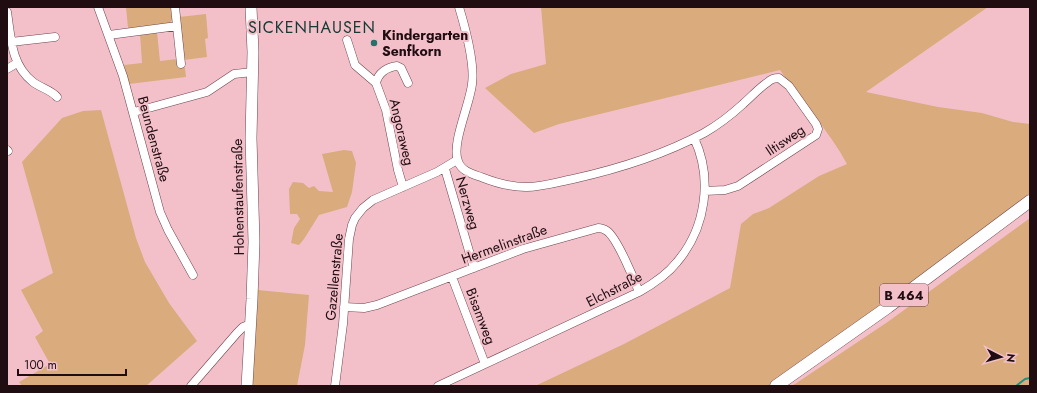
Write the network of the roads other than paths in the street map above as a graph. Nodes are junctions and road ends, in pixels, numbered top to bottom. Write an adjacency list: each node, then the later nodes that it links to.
1 (98, 7): 7 (street, Beundenstraße)
2 (175, 7): 6 (street)
3 (251, 7): 14 (street, Hohenstaufenstraße)
4 (459, 7): 20 (street)
5 (7, 12): 10 (street)
6 (177, 26): 7 (street); 12 (street)
7 (109, 34): 18 (street, Beundenstraße)
8 (55, 37): 10 (street)
9 (347, 40): 15 (street, Angoraweg)
10 (11, 42): 11 (street)
11 (18, 63): 13 (street); 17 (street)
12 (181, 64)
13 (7, 69)
14 (253, 72): 18 (street); 30 (street, Hohenstaufenstraße)
15 (376, 83): 16 (street, Angoraweg); 22 (street, Angoraweg)
16 (408, 83)
17 (57, 97)
18 (134, 112): 26 (street, Beundenstraße)
19 (694, 138): 20 (street); 23 (street, Elchstraße); 23 (street, Iltisweg)
20 (458, 160): 21 (street, Gazellenstraße)
21 (445, 169): 22 (street, Gazellenstraße); 25 (street, Nerzweg)
22 (403, 187): 29 (street, Gazellenstraße)
23 (704, 191): 28 (street, Elchstraße)
24 (1030, 202): 36 (main road, B 464)
25 (474, 268): 27 (street, Hermelinstraße); 28 (street, Hermelinstraße)
26 (192, 275)
27 (452, 277): 29 (street, Hermelinstraße); 31 (street, Bisamweg)
28 (639, 292): 31 (street, Elchstraße)
29 (344, 307): 34 (street, Gazellenstraße)
30 (251, 324): 32 (street); 33 (street, Hohenstaufenstraße)
31 (485, 364): 35 (street, Elchstraße)
32 (191, 386)
33 (247, 386)
34 (335, 386)
35 (438, 386)
36 (776, 386)

